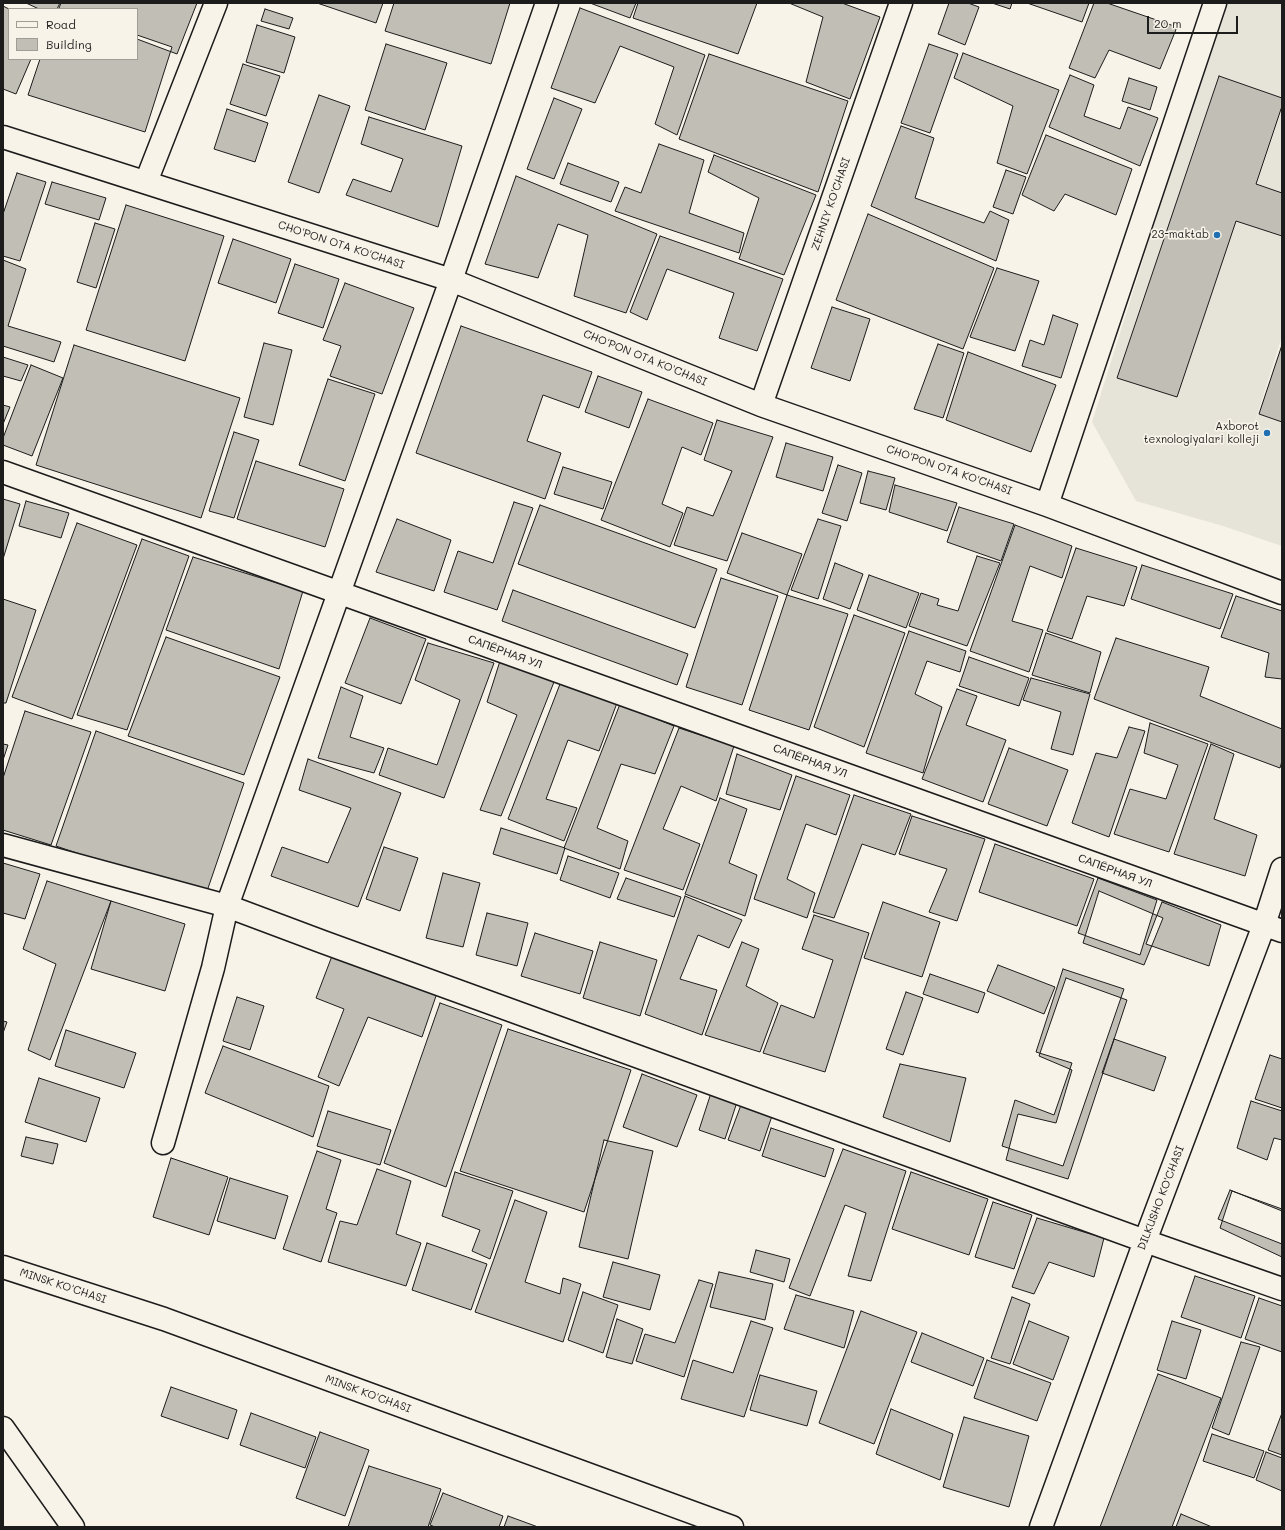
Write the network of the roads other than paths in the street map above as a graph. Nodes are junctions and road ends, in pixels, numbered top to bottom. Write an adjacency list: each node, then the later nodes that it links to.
1 (216, 3): 6 (street)
2 (547, 3): 7 (street)
3 (901, 3): 8 (street, ZEHNIY KO'CHASI)
4 (1209, 5): 10 (street)
5 (3, 137): 6 (street, CHO'PON OTA KO'CHASI)
6 (146, 182): 7 (street, CHO'PON OTA KO'CHASI)
7 (451, 280): 8 (street, CHO'PON OTA KO'CHASI); 11 (street)
8 (761, 405): 10 (street, CHO'PON OTA KO'CHASI)
9 (3, 472): 11 (street, САПЁРНАЯ УЛ)
10 (1047, 505): 12 (street, CHO'PON OTA KO'CHASI)
11 (338, 592): 15 (street); 16 (street, САПЁРНАЯ УЛ)
12 (1282, 593)
13 (3, 845): 15 (street)
14 (1282, 869): 16 (street, DILKUSHO KO'CHASI)
15 (227, 906): 17 (street); 18 (street)
16 (1273, 928): 18 (street, DILKUSHO KO'CHASI)
17 (164, 1143)
18 (1145, 1241): 20 (street); 24 (street, DILKUSHO KO'CHASI)
19 (3, 1267): 23 (street, MINSK KO'CHASI)
20 (1282, 1289)
21 (3, 1428): 22 (street)
22 (73, 1527)
23 (732, 1527)
24 (1041, 1527)

